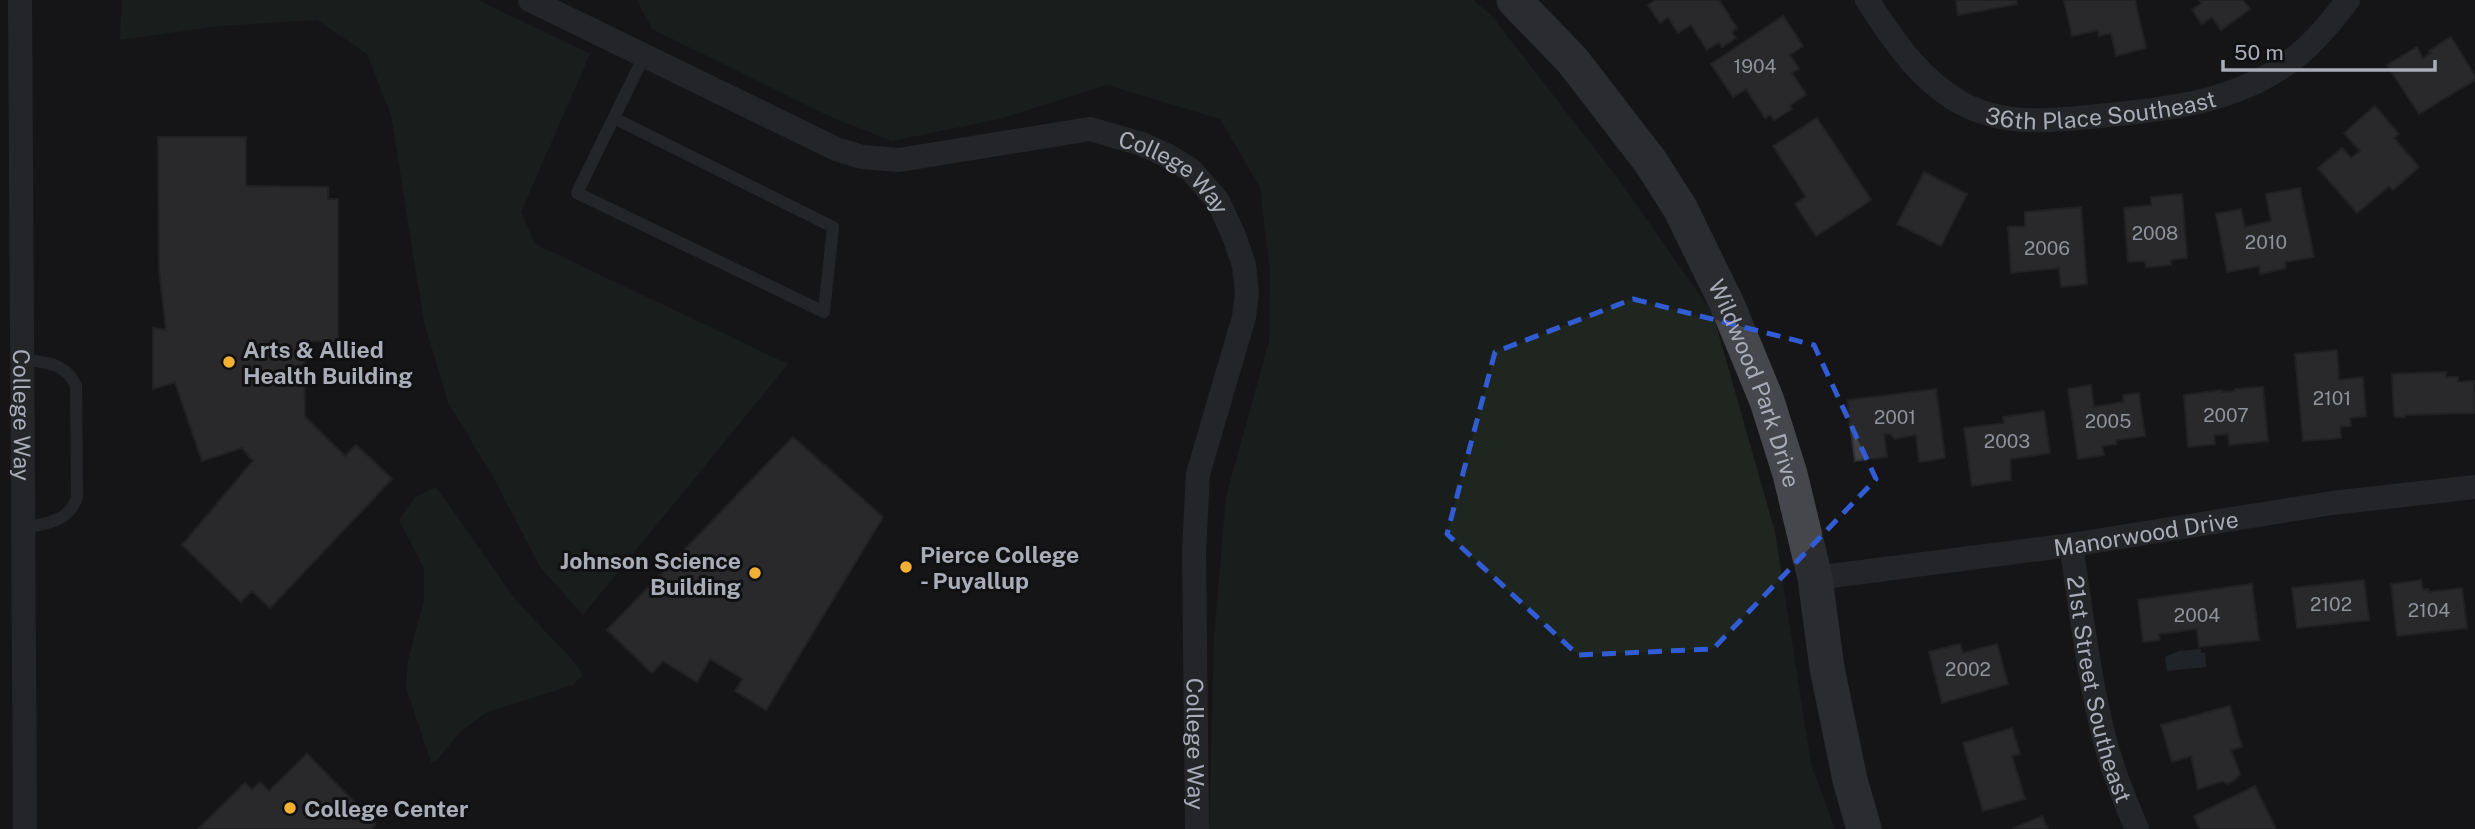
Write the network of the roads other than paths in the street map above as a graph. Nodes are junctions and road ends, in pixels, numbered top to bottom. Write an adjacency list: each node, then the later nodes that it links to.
1 (20, 0): 8 (street, College Way)
2 (530, 0): 6 (street, College Way)
3 (1514, 0): 12 (street, Wildwood Park Drive)
4 (1867, 0): 5 (street, 36th Place Southeast)
5 (2348, 0)
6 (644, 55): 7 (lane); 13 (street, College Way)
7 (614, 118): 7 (lane)
8 (23, 359): 10 (street, College Way); 10 (lane)
9 (2475, 487): 11 (street, Manorwood Drive)
10 (24, 528): 14 (street, College Way)
11 (2071, 545): 12 (street, Manorwood Drive); 16 (street, 21st Street Southeast)
12 (1815, 578): 15 (street, Wildwood Park Drive)
13 (1197, 819)
14 (25, 829)
15 (1864, 829)
16 (2137, 829)

